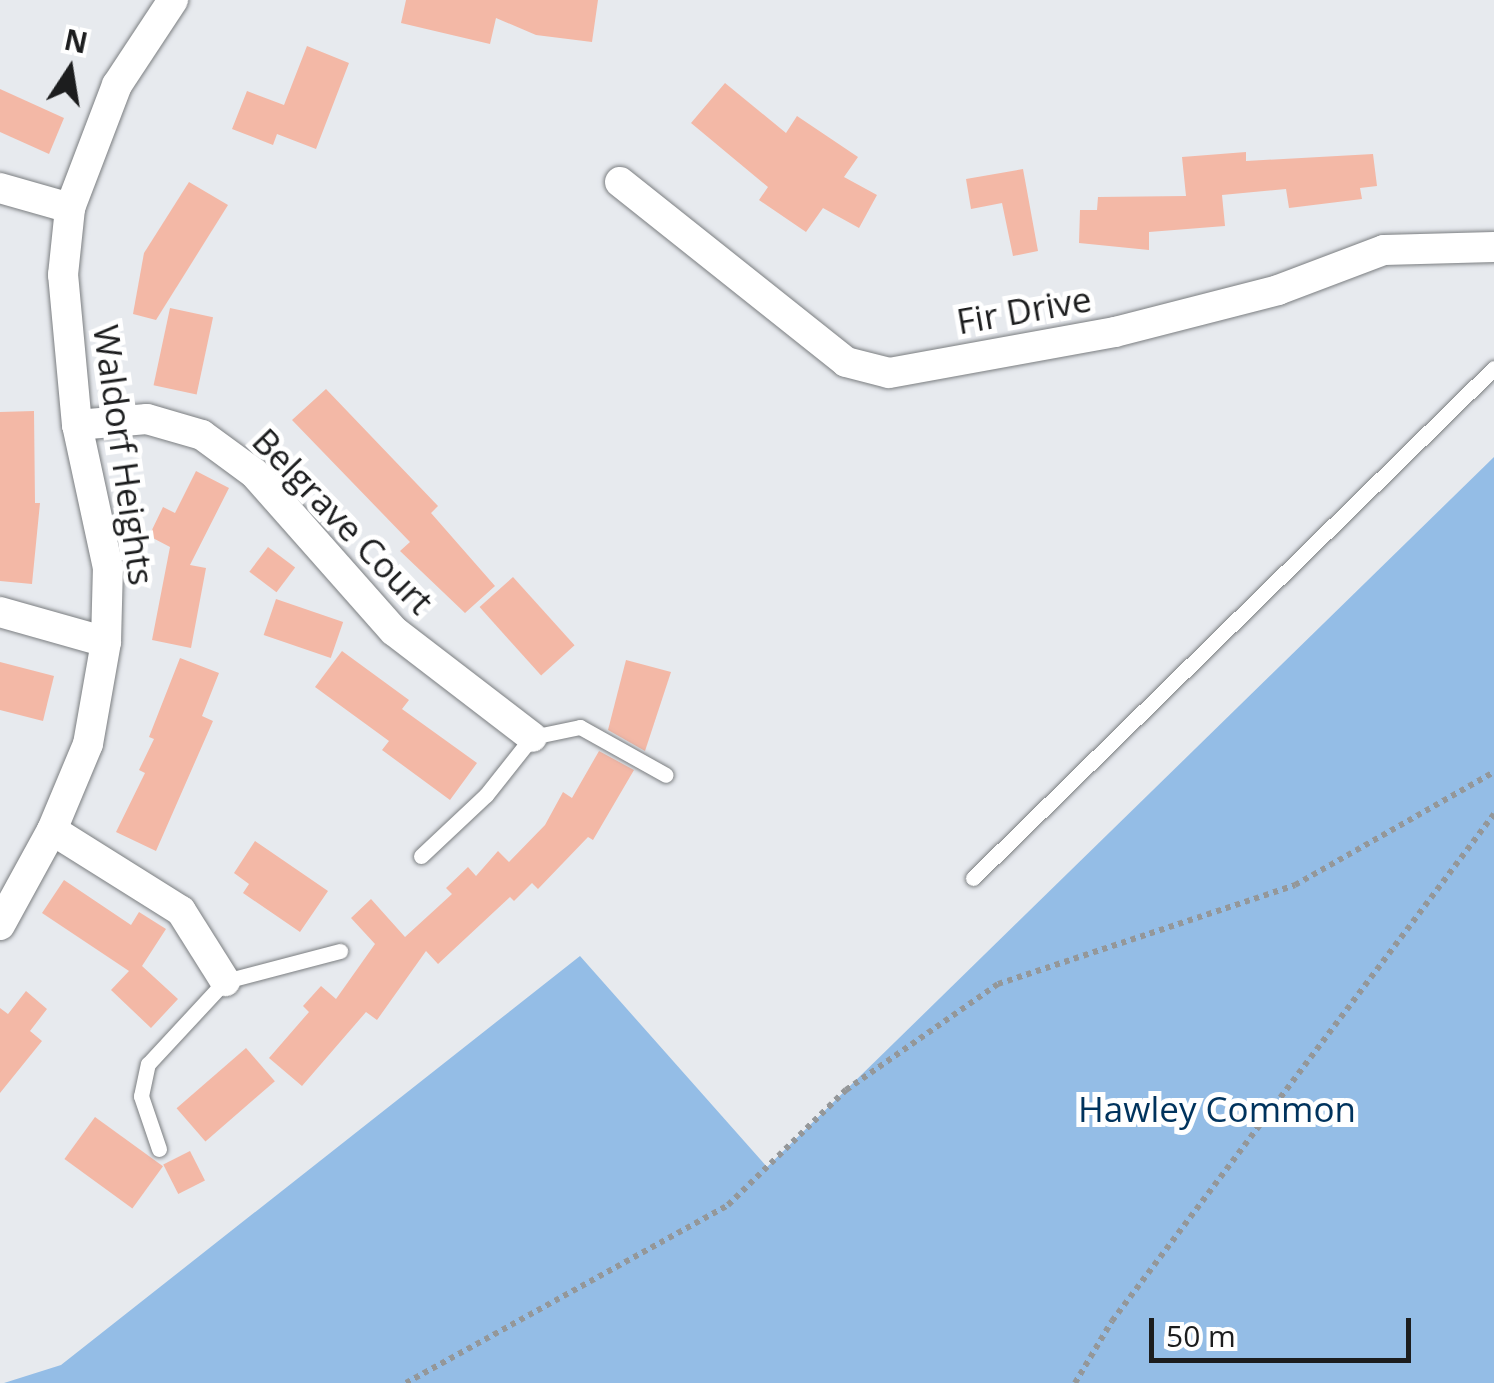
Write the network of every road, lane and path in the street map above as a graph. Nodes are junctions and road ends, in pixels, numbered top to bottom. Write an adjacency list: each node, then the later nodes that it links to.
1 (174, 0): 4 (street, Waldorf Heights)
2 (620, 182): 5 (street, Fir Drive)
3 (0, 188): 4 (street)
4 (70, 208): 7 (street, Waldorf Heights)
5 (1494, 247)
6 (1494, 368): 16 (lane)
7 (77, 425): 9 (street, Waldorf Heights); 10 (street, Belgrave Court)
8 (0, 612): 9 (street)
9 (106, 642): 14 (street, Waldorf Heights)
10 (532, 737): 12 (lane); 15 (lane)
11 (1494, 772): 21 (path)
12 (666, 775)
13 (1494, 814): 22 (path)
14 (52, 830): 17 (street, Waldorf Heights); 19 (street)
15 (421, 856)
16 (973, 878)
17 (0, 925)
18 (340, 951): 19 (lane)
19 (225, 981): 20 (lane)
20 (158, 1150)
21 (406, 1383)
22 (1075, 1383)

